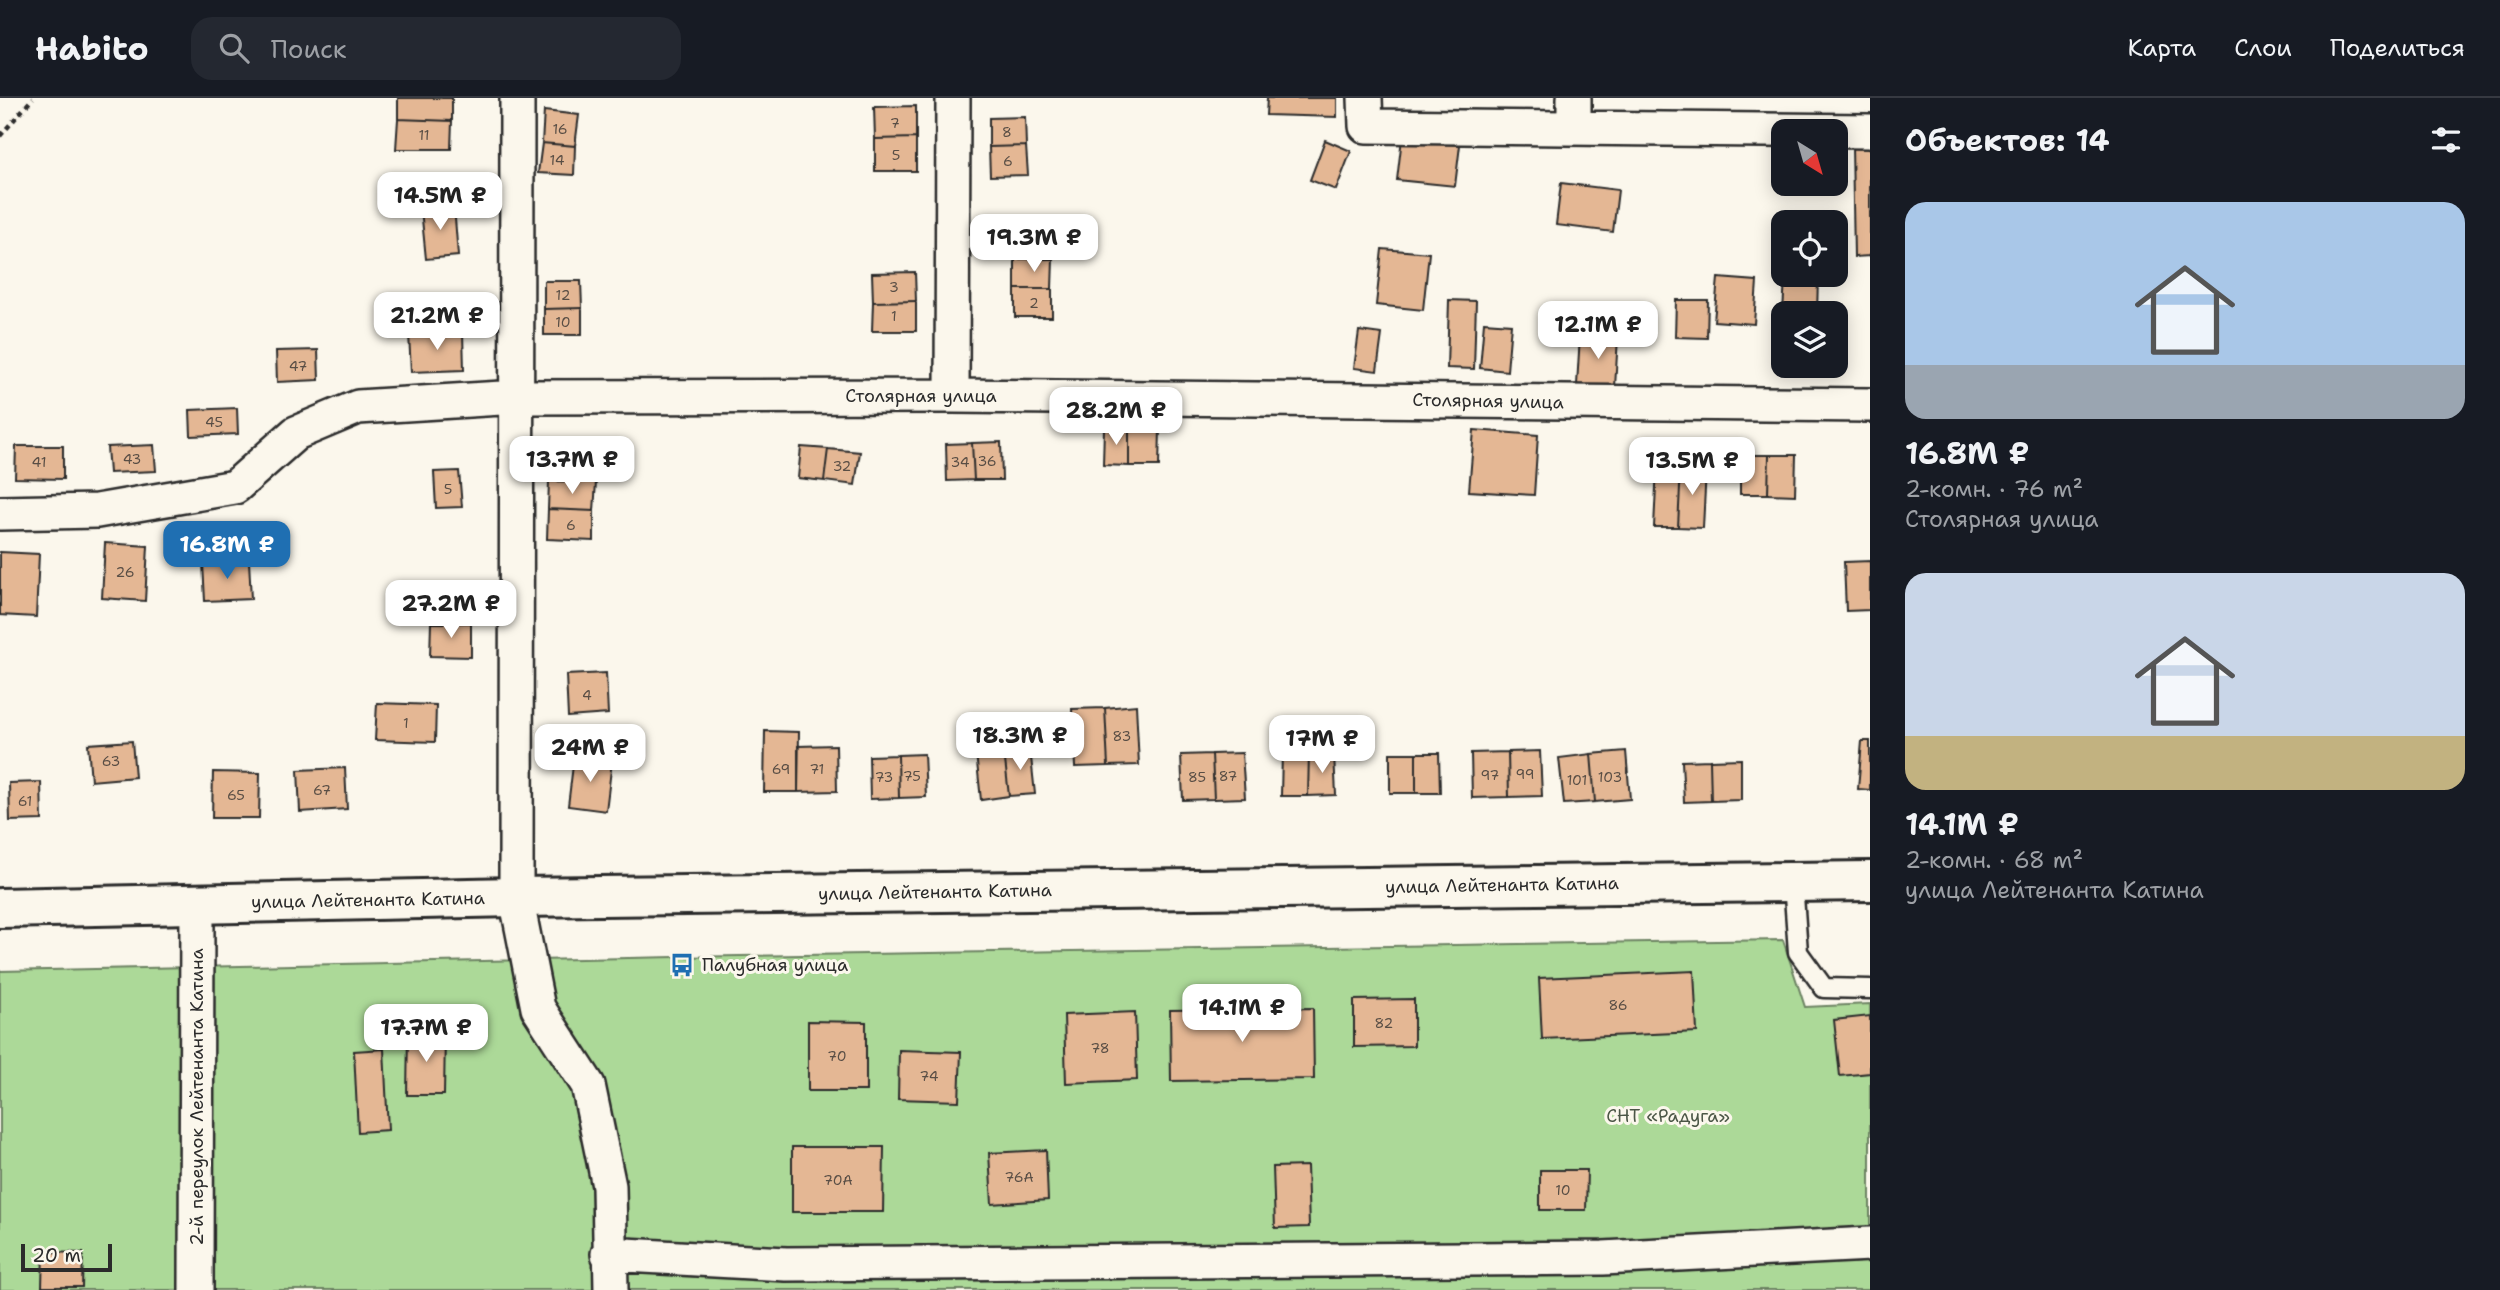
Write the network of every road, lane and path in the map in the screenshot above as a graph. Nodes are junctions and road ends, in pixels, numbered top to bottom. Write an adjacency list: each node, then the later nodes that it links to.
1 (33, 98): 7 (path)
2 (517, 98): 9 (street)
3 (953, 98): 8 (street)
4 (1365, 98): 5 (street)
5 (1574, 113): 6 (street)
6 (1870, 131)
7 (1, 133)
8 (952, 396): 9 (street, Столярная улица); 10 (street, Столярная улица)
9 (518, 397): 11 (street, Столярная улица); 14 (street)
10 (1870, 405)
11 (0, 513)
12 (1870, 881): 13 (street, улица Лейтенанта Катина)
13 (1793, 882): 14 (street, улица Лейтенанта Катина); 17 (lane)
14 (516, 897): 15 (street, улица Лейтенанта Катина); 19 (street)
15 (197, 904): 16 (street, улица Лейтенанта Катина); 20 (street, 2-й переулок Лейтенанта Катина)
16 (0, 908)
17 (1870, 989)
18 (1870, 1244): 19 (street)
19 (608, 1254): 21 (street)
20 (196, 1290)
21 (611, 1290)

